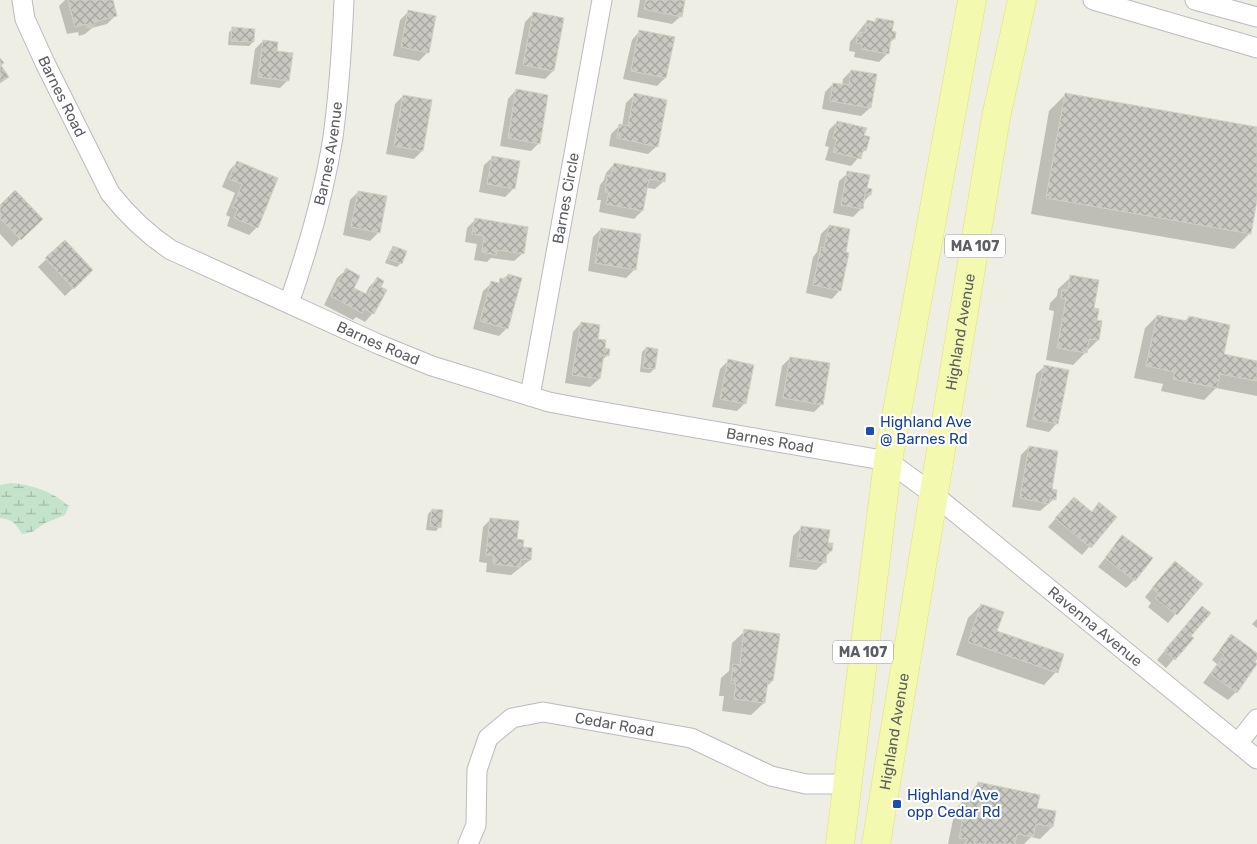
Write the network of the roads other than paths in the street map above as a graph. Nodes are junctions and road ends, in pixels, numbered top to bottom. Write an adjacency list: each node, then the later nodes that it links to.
1 (22, 0): 10 (street, Barnes Road)
2 (344, 0): 10 (street, Barnes Avenue)
3 (602, 0): 11 (street, Barnes Circle)
4 (972, 0): 12 (main road, MA 107)
5 (1022, 0): 13 (main road, Highland Avenue / MA 107)
6 (1093, 0): 9 (street)
7 (1195, 0): 8 (street)
8 (1257, 17)
9 (1257, 48)
10 (289, 303): 11 (street, Barnes Road)
11 (530, 396): 12 (street, Barnes Road)
12 (888, 461): 13 (street, Ravenna Avenue); 17 (main road, MA 107)
13 (933, 494): 15 (street, Ravenna Avenue); 20 (main road, Highland Avenue / MA 107)
14 (1257, 719): 15 (street)
15 (1238, 743): 16 (street, Ravenna Avenue)
16 (1257, 759)
17 (848, 784): 18 (street, Cedar Road); 19 (main road, MA 107)
18 (468, 844)
19 (840, 844)
20 (876, 844)

